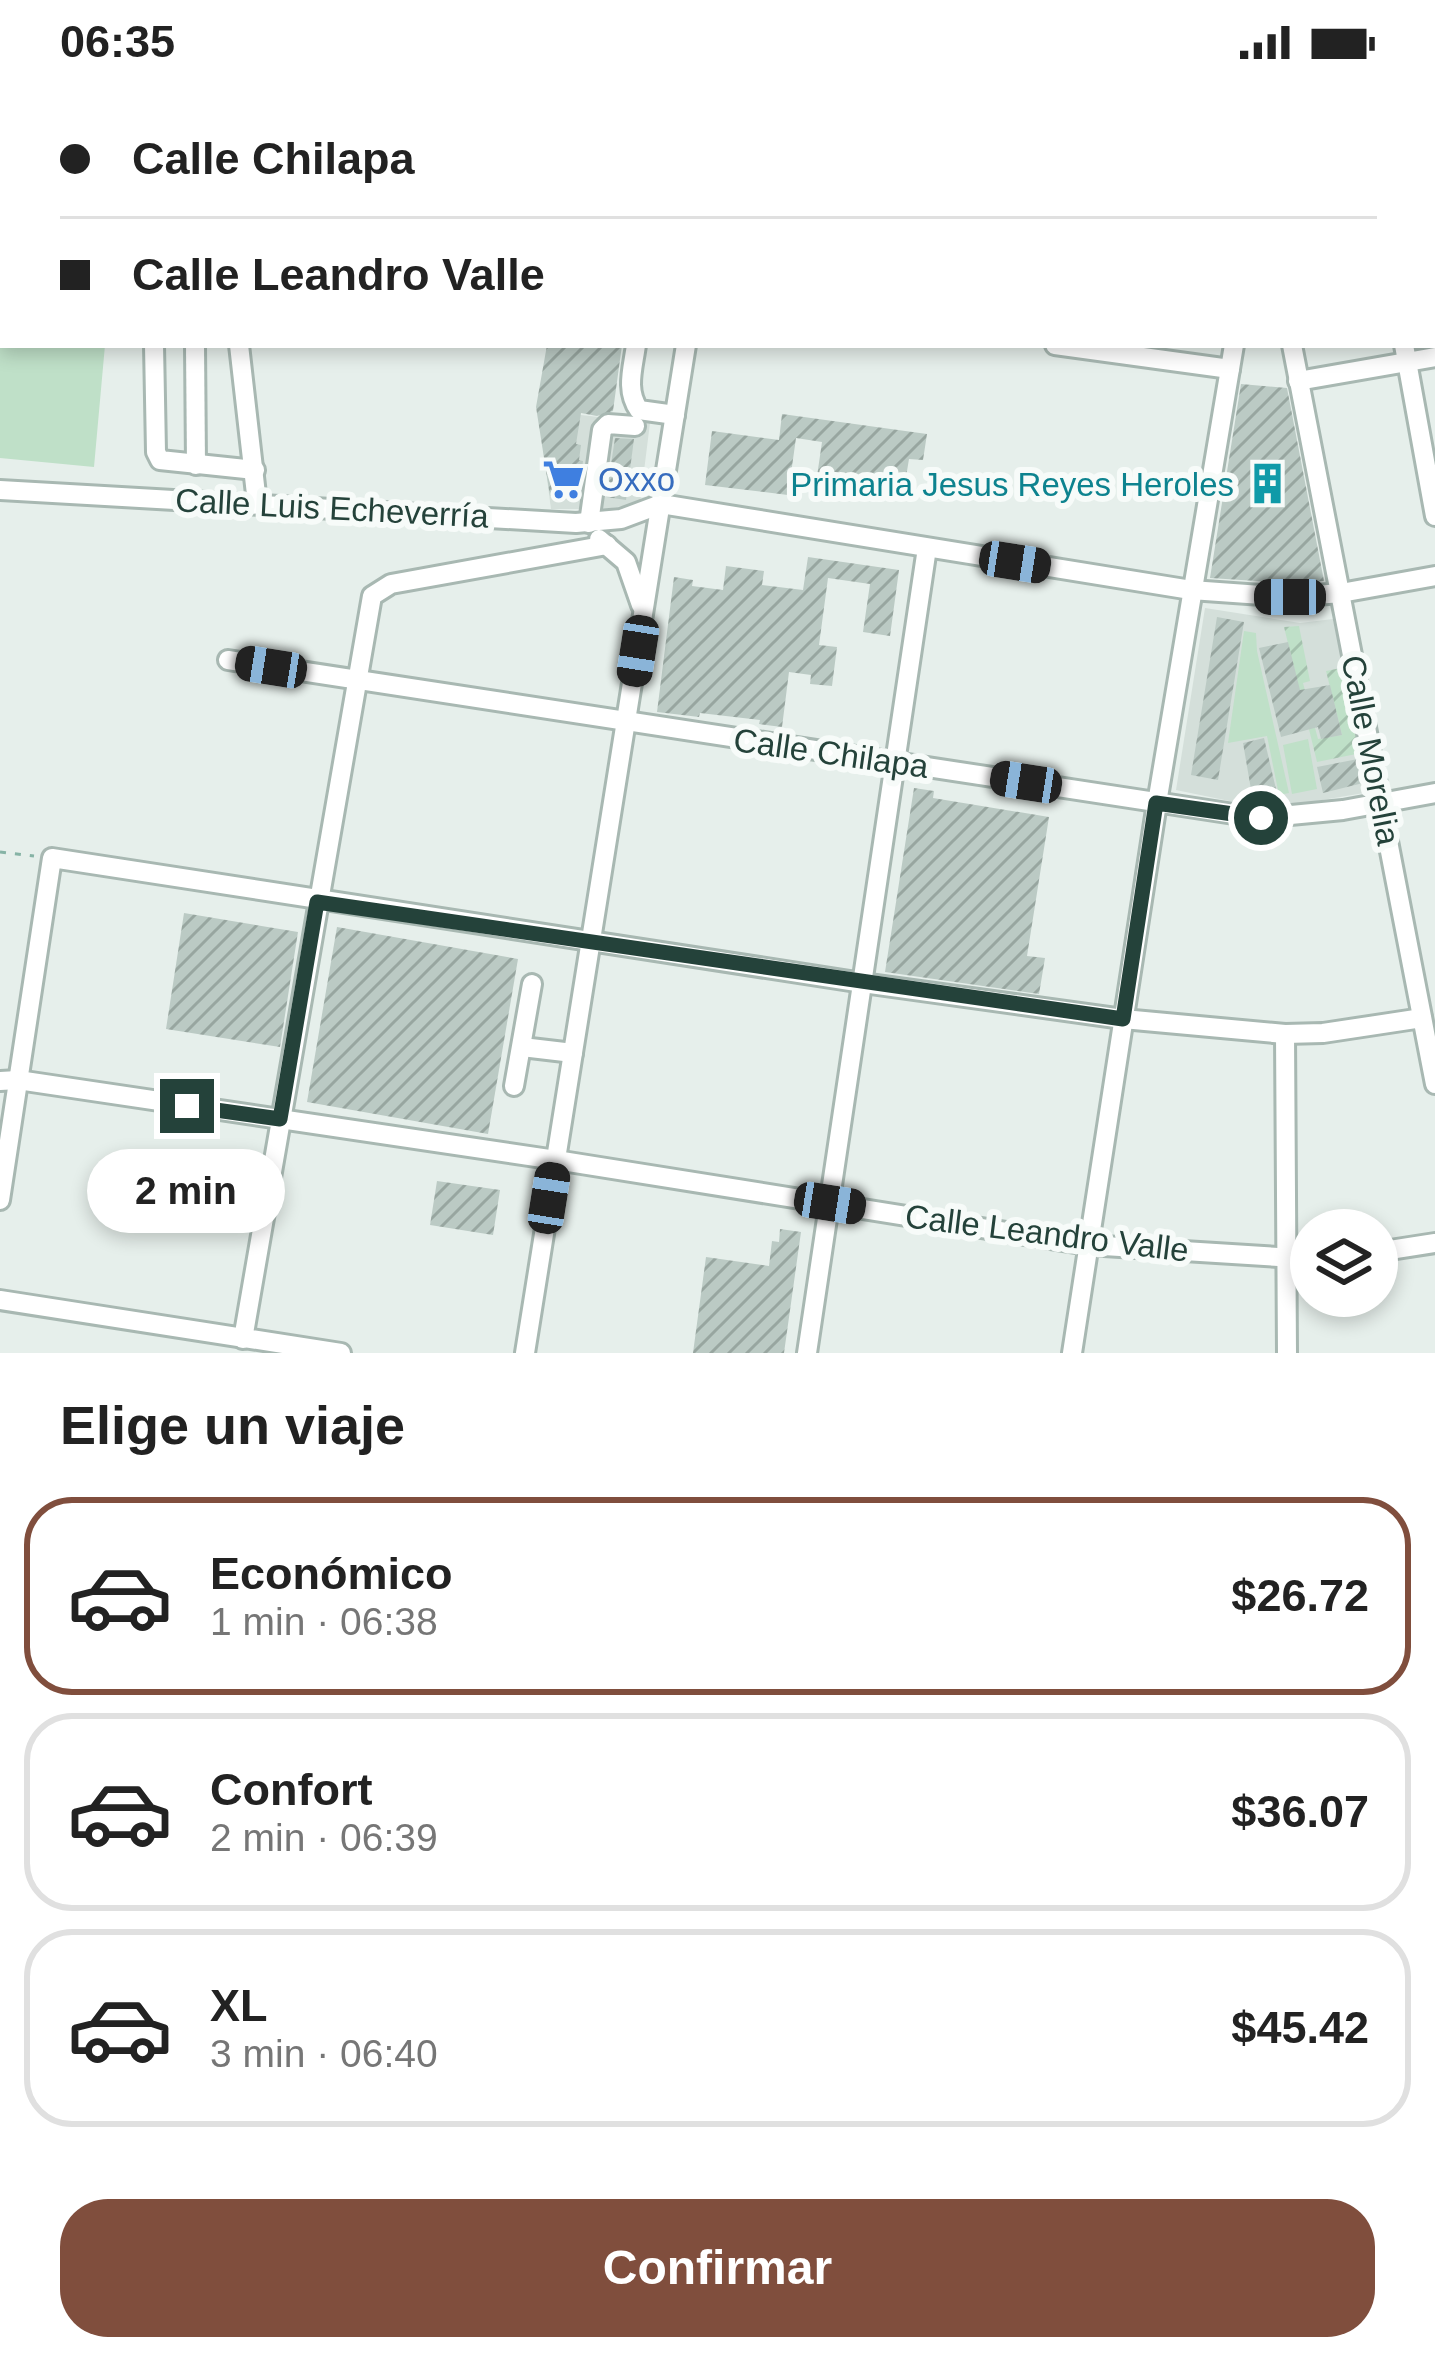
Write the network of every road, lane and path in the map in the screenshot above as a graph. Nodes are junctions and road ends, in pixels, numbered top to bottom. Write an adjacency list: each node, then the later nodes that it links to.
1 (154, 348): 13 (street)
2 (195, 348): 14 (street)
3 (239, 348): 18 (street)
4 (636, 348): 15 (street)
5 (686, 348): 15 (street)
6 (1077, 348): 11 (street)
7 (1234, 348): 11 (street)
8 (1292, 348): 12 (street, Calle Morelia)
9 (1406, 354): 10 (street); 12 (street); 22 (street)
10 (1435, 357)
11 (1230, 369): 27 (street)
12 (1298, 381): 28 (street, Calle Morelia)
13 (153, 394): 14 (street); 17 (street)
14 (194, 403): 17 (street)
15 (675, 416): 21 (street)
16 (635, 426): 23 (street)
17 (196, 465): 18 (street)
18 (255, 470): 20 (street)
19 (0, 490): 20 (street, Calle Luis Echeverría)
20 (257, 503): 23 (street, Calle Luis Echeverría)
21 (661, 504): 23 (street, Calle Luis Echeverría); 25 (street); 29 (street)
22 (1435, 516)
23 (583, 523): 24 (street)
24 (607, 544): 29 (street); 31 (street)
25 (927, 548): 27 (street); 33 (street)
26 (1435, 576): 28 (street)
27 (1192, 590): 28 (street); 36 (street)
28 (1341, 593): 35 (street, Calle Morelia)
29 (644, 615): 32 (street)
30 (228, 660): 31 (street, Calle Chilapa)
31 (356, 680): 32 (street, Calle Chilapa); 39 (street)
32 (626, 723): 33 (street, Calle Chilapa); 40 (street)
33 (896, 761): 36 (street, Calle Chilapa); 41 (street)
34 (1435, 793): 35 (street, Calle Chilapa)
35 (1381, 802): 36 (street, Calle Chilapa); 43 (street, Calle Morelia)
36 (1156, 803): 44 (street)
37 (0, 852): 38 (path)
38 (52, 858): 39 (street); 48 (street)
39 (317, 902): 40 (street); 51 (street)
40 (591, 940): 41 (street); 47 (street)
41 (862, 983): 44 (street); 54 (street)
42 (532, 984): 46 (street)
43 (1422, 1018): 45 (street); 49 (street, Calle Morelia)
44 (1123, 1019): 45 (street); 56 (street)
45 (1285, 1034): 58 (street)
46 (522, 1047): 47 (street); 50 (street)
47 (573, 1053): 52 (street)
48 (9, 1080): 51 (street, Calle Leandro Valle); 53 (street)
49 (1435, 1084)
50 (514, 1086)
51 (280, 1119): 52 (street, Calle Leandro Valle); 61 (street)
52 (556, 1160): 54 (street, Calle Leandro Valle); 63 (street)
53 (0, 1199)
54 (830, 1203): 56 (street, Calle Leandro Valle); 64 (street)
55 (1435, 1243): 57 (street)
56 (1088, 1245): 58 (street, Calle Leandro Valle); 65 (street)
57 (1398, 1249)
58 (1286, 1259): 59 (street, Calle Leandro Valle); 66 (street)
59 (1290, 1259)
60 (0, 1300): 61 (street)
61 (243, 1339): 62 (street)
62 (341, 1353)
63 (525, 1353)
64 (807, 1353)
65 (1072, 1353)
66 (1287, 1353)

